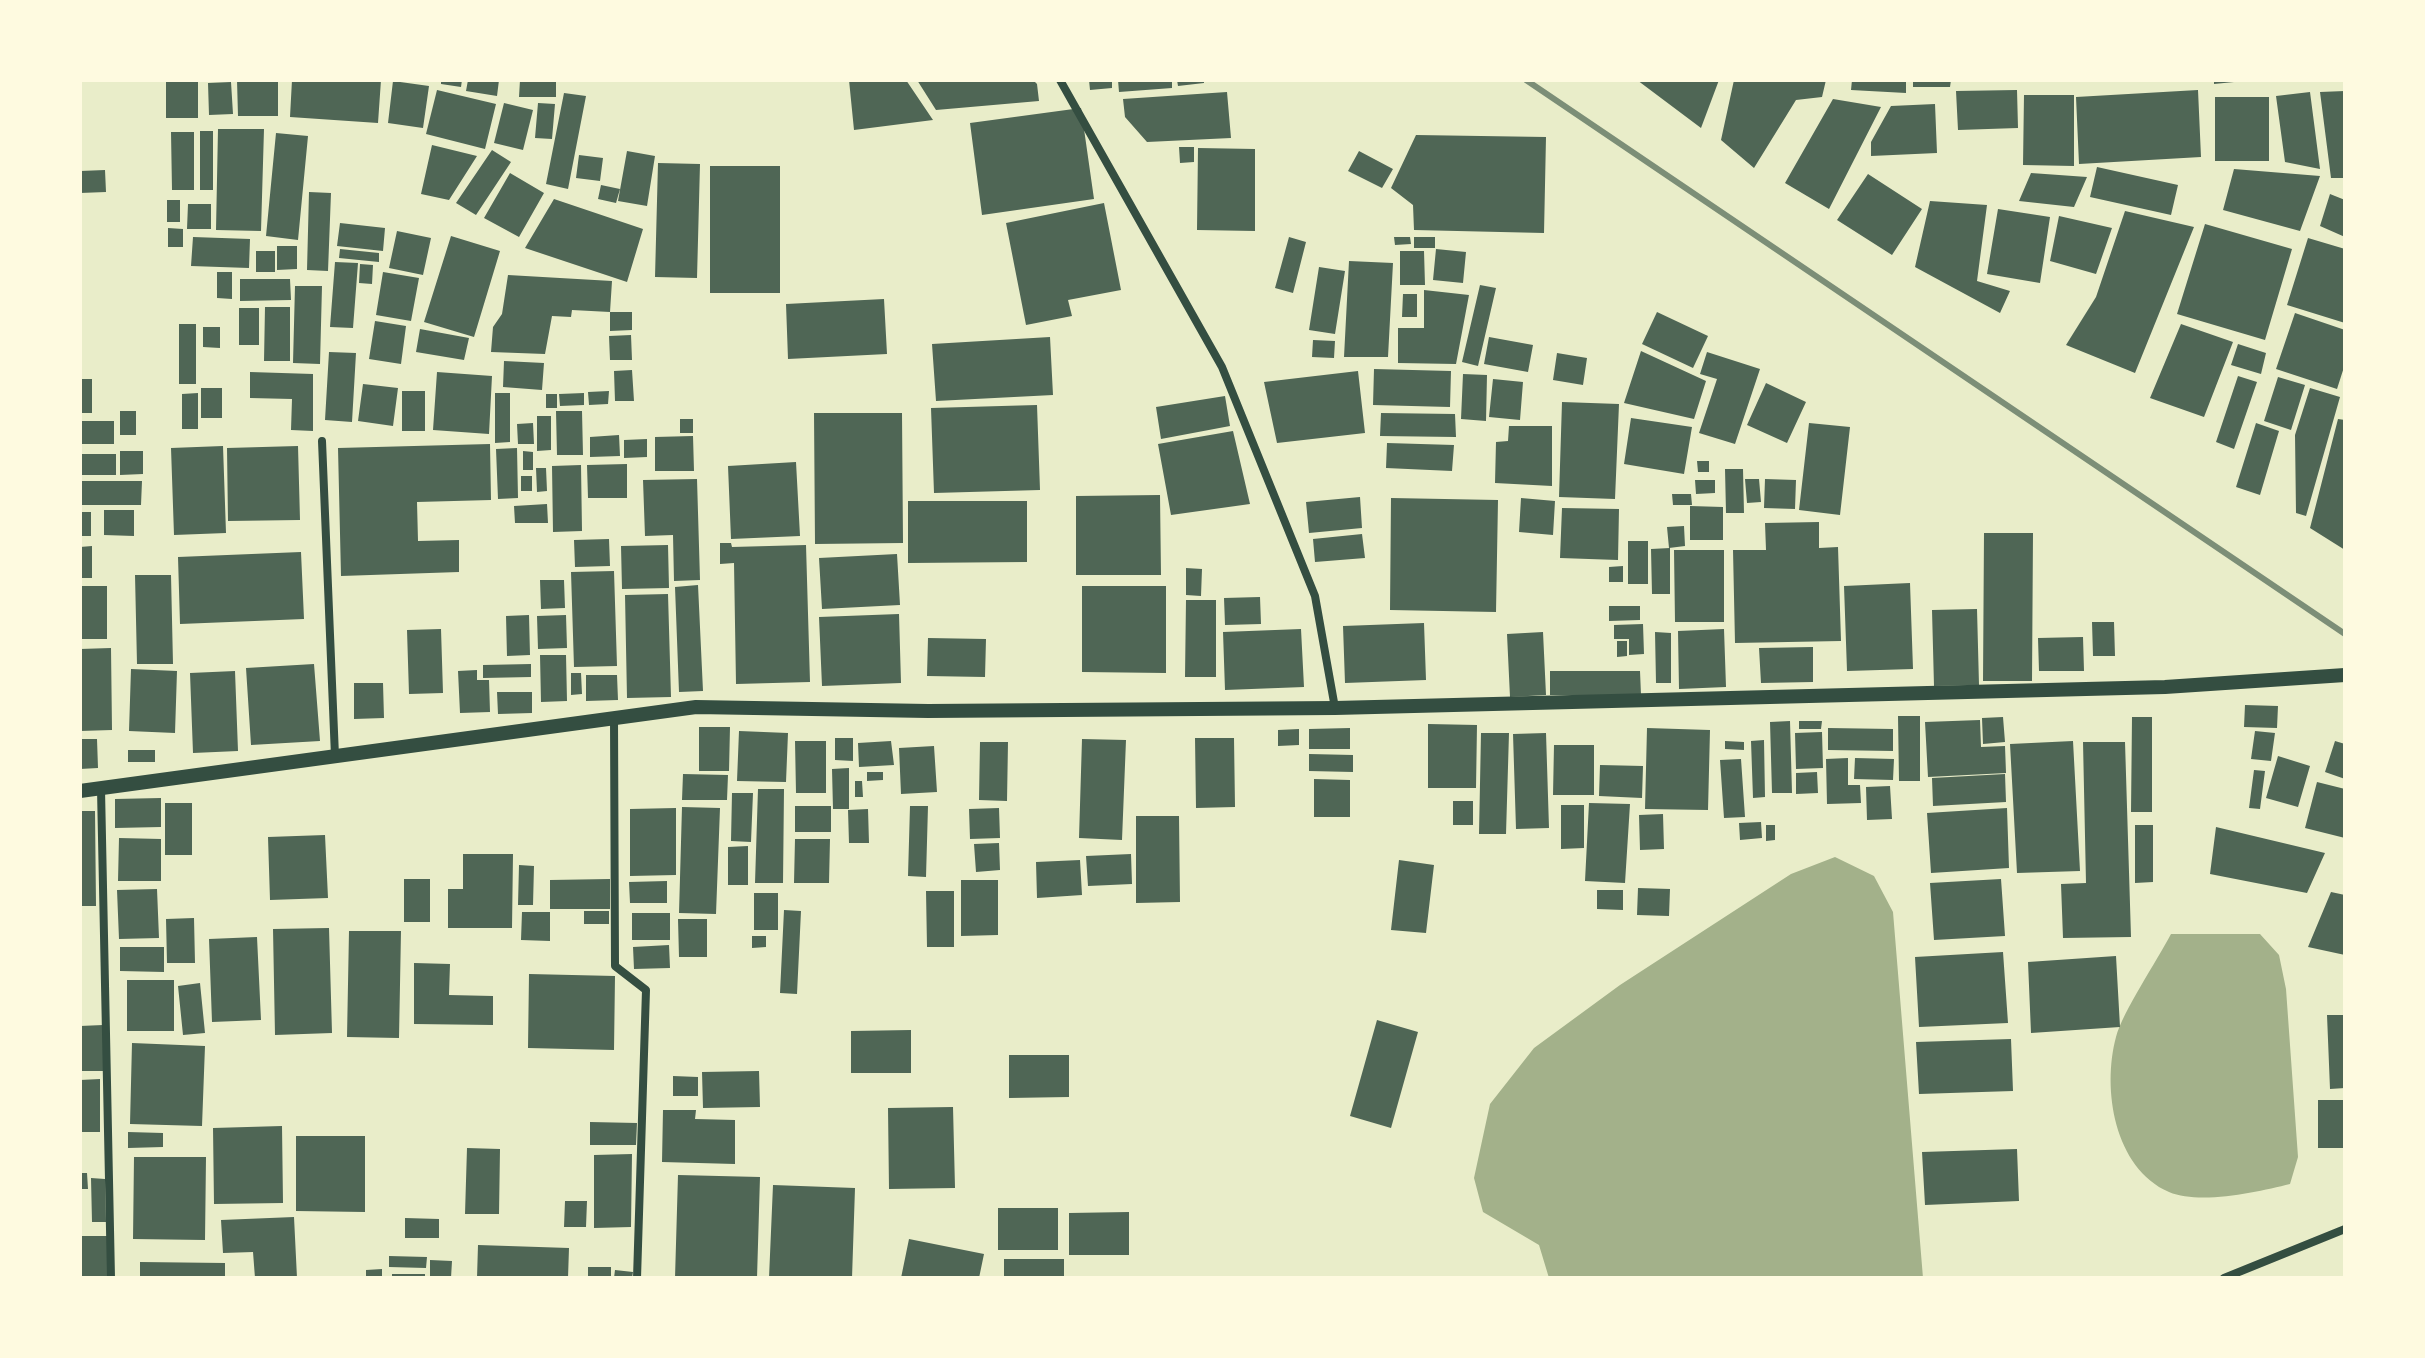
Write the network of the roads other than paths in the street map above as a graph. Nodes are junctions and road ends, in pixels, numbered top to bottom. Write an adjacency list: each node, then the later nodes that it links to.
1 (1060, 80): 4 (street)
2 (322, 441): 6 (street)
3 (2345, 675): 4 (street)
4 (1335, 708): 5 (street)
5 (614, 718): 6 (street); 11 (street)
6 (335, 756): 7 (street)
7 (101, 789): 8 (street); 10 (street)
8 (80, 791)
9 (2345, 1229): 12 (street)
10 (111, 1278)
11 (637, 1278)
12 (2224, 1278)

